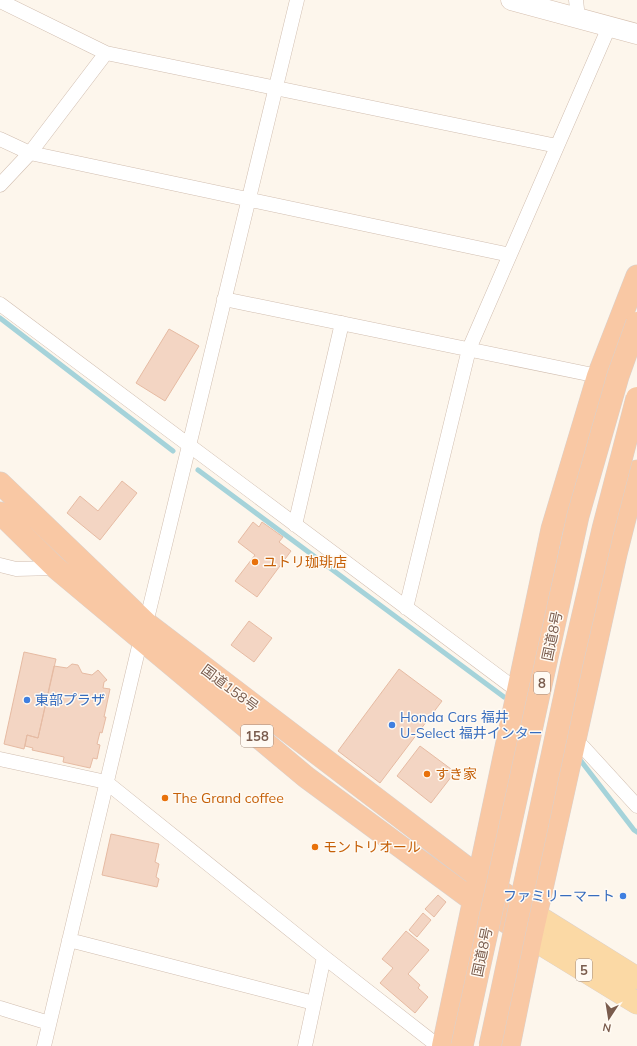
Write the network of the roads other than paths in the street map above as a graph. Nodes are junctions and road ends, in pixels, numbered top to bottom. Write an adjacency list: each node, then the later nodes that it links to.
1 (297, 0): 8 (street)
2 (511, 0): 4 (main road)
3 (0, 1): 7 (street)
4 (577, 9): 5 (main road)
5 (609, 27): 6 (main road); 10 (street)
6 (637, 34)
7 (106, 52): 8 (street); 11 (street)
8 (276, 88): 10 (street); 13 (street)
9 (0, 139): 11 (street)
10 (557, 146): 14 (street)
11 (30, 153): 12 (street); 13 (street)
12 (0, 185)
13 (248, 200): 14 (street); 16 (street)
14 (510, 255): 20 (street)
15 (637, 276): 21 (highway)
16 (224, 299): 18 (street); 23 (street)
17 (0, 304): 23 (street)
18 (342, 323): 20 (street); 27 (street)
19 (637, 323): 52 (highway, 国道8号 / 8, bridge)
20 (469, 350): 21 (street); 30 (street)
21 (598, 376): 32 (highway)
22 (637, 398): 53 (highway, 国道8号 / 8, bridge)
23 (189, 445): 27 (street); 31 (street)
24 (637, 471): 33 (highway)
25 (0, 483): 31 (highway, 国道158号 / 158)
26 (0, 513): 29 (highway, 国道158号 / 158)
27 (295, 525): 30 (street)
28 (0, 565): 29 (street)
29 (56, 568): 31 (highway, 国道158号 / 158)
30 (406, 608): 32 (street)
31 (144, 631): 35 (street); 37 (highway, 国道158号 / 158); 38 (highway, 国道158号 / 158)
32 (518, 691): 37 (highway)
33 (574, 744): 36 (street); 39 (highway)
34 (0, 759): 35 (street)
35 (106, 782): 41 (street); 42 (street)
36 (637, 806)
37 (479, 877): 38 (highway); 39 (highway, 国道158号 / 158)
38 (474, 901): 40 (highway, 国道158号 / 158); 51 (highway)
39 (536, 915): 40 (highway); 43 (main road, 5)
40 (530, 938): 45 (main road, 5); 54 (highway)
41 (69, 940): 44 (street); 47 (street)
42 (324, 957): 44 (street); 50 (street)
43 (637, 978)
44 (314, 1003): 49 (street)
45 (637, 1003)
46 (0, 1008): 47 (street)
47 (49, 1023): 48 (street)
48 (44, 1046)
49 (304, 1046)
50 (438, 1046)
51 (443, 1046)
52 (462, 1046)
53 (490, 1046)
54 (509, 1046)

